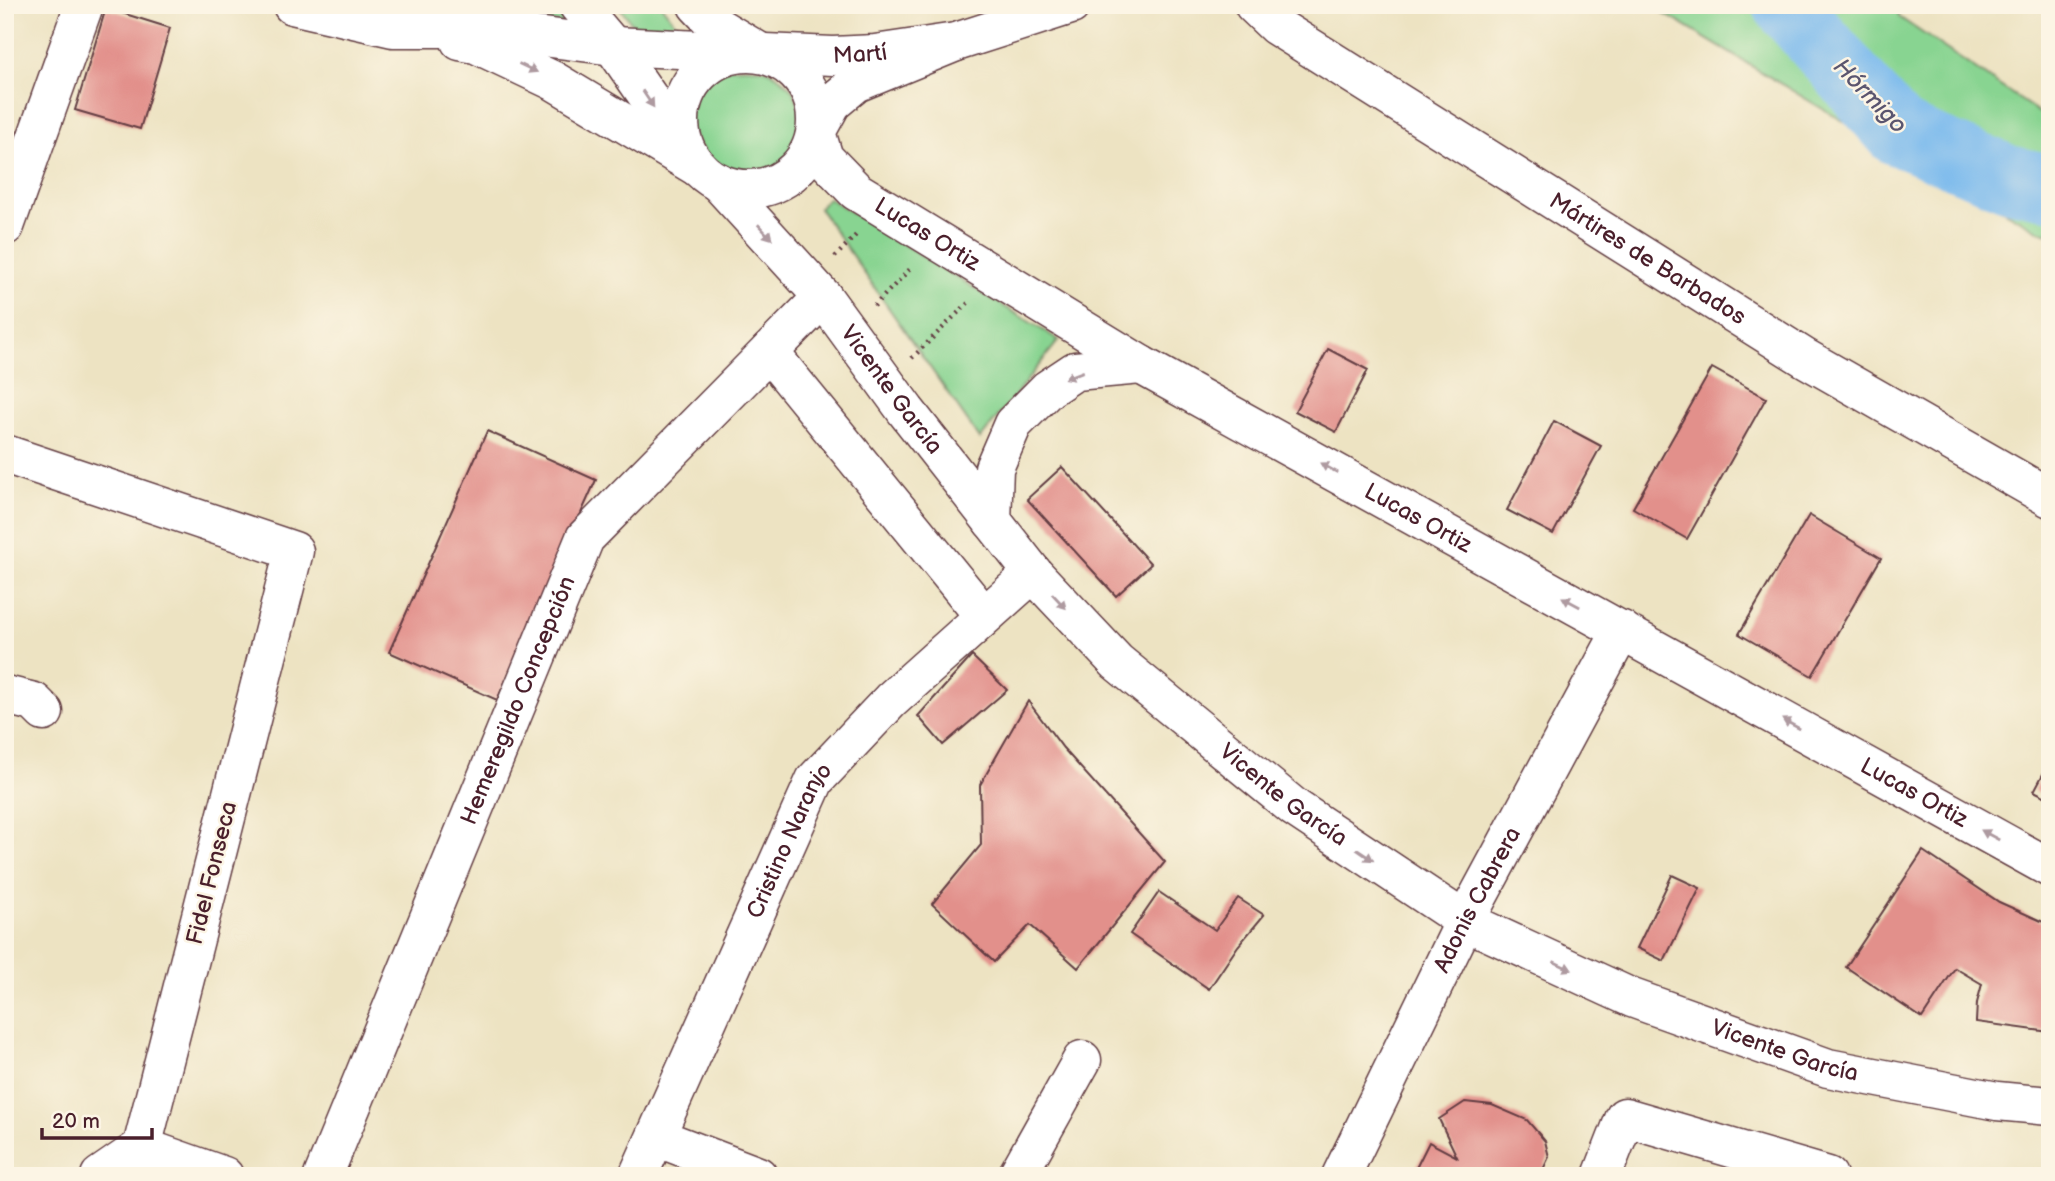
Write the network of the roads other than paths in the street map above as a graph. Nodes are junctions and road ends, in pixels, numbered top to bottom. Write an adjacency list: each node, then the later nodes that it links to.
1 (84, 5): 13 (main road)
2 (292, 5): 7 (main road)
3 (578, 5): 9 (main road)
4 (697, 5): 10 (main road, Lucas Ortiz)
5 (1071, 5): 8 (main road, Martí)
6 (1254, 5): 18 (main road, Mártires de Barbados)
7 (405, 17): 9 (main road); 12 (main road, one-way to 12)
8 (956, 41): 10 (main road, Martí); 11 (main road, Martí)
9 (612, 46): 10 (main road); 12 (main road, one-way to 12)
10 (763, 54): 11 (main road, Lucas Ortiz); 12 (main road)
11 (816, 132): 12 (main road, Martí); 16 (main road, Lucas Ortiz)
12 (708, 175): 14 (main road, Vicente García, one-way to 14)
13 (5, 226)
14 (817, 290): 15 (main road, Hemeregildo Concepción); 19 (main road, Vicente García)
15 (769, 352): 21 (main road); 33 (main road, Hemeregildo Concepción)
16 (1141, 365): 19 (main road, one-way to 19); 22 (main road, Lucas Ortiz, one-way to 16)
17 (5, 454): 30 (main road, Fidel Fonseca)
18 (2050, 498)
19 (992, 521): 20 (main road, Vicente García)
20 (1033, 573): 21 (main road, Cristino Naranjo); 26 (main road, Vicente García, one-way to 26)
21 (984, 616): 29 (main road, Cristino Naranjo)
22 (1622, 629): 25 (main road, Lucas Ortiz, one-way to 22); 26 (main road, Adonis Cabrera)
23 (5, 695): 24 (main road)
24 (44, 712)
25 (2050, 868)
26 (1465, 921): 28 (main road, Vicente García, one-way to 28); 37 (main road, Adonis Cabrera)
27 (1082, 1060): 36 (main road)
28 (2050, 1106)
29 (656, 1137): 34 (main road, Cristino Naranjo); 35 (main road)
30 (142, 1147): 31 (main road); 32 (main road)
31 (100, 1176)
32 (224, 1176)
33 (323, 1176)
34 (638, 1176)
35 (758, 1176)
36 (1017, 1176)
37 (1341, 1176)
38 (1602, 1176): 39 (main road)
39 (1828, 1176)

